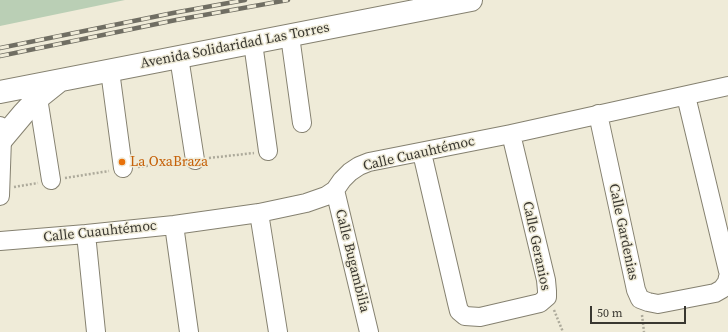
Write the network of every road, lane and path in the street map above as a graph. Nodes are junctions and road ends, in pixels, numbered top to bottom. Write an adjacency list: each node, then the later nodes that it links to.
1 (471, 0): 2 (main road, Avenida Solidaridad Las Torres)
2 (290, 36): 3 (main road, Avenida Solidaridad Las Torres); 12 (street)
3 (252, 43): 4 (main road, Avenida Solidaridad Las Torres); 15 (street)
4 (179, 57): 5 (main road, Avenida Solidaridad Las Torres); 17 (street)
5 (110, 71): 6 (main road, Avenida Solidaridad Las Torres); 18 (street)
6 (59, 81): 8 (main road, Avenida Solidaridad Las Torres); 10 (main road)
7 (728, 86): 9 (street, Calle Cuauhtémoc)
8 (0, 92)
9 (686, 96): 11 (street, Calle Cuauhtémoc); 26 (street)
10 (38, 98): 13 (main road); 19 (street)
11 (598, 114): 14 (street, Calle Cuauhtémoc); 27 (street, Calle Gardenias)
12 (302, 123)
13 (1, 133): 21 (street)
14 (511, 134): 16 (street, Calle Cuauhtémoc); 29 (street, Calle Geranios)
15 (268, 151)
16 (422, 153): 20 (street, Calle Cuauhtémoc); 29 (street, Calle Geranios)
17 (194, 160)
18 (124, 168)
19 (51, 180)
20 (334, 190): 22 (street, Calle Cuauhtémoc); 34 (street, Calle Bugambilia)
21 (0, 196)
22 (259, 213): 23 (street, Calle Cuauhtémoc); 33 (street)
23 (174, 225): 24 (street, Calle Cuauhtémoc); 32 (street)
24 (86, 234): 25 (street, Calle Cuauhtémoc); 28 (street)
25 (0, 241)
26 (728, 271)
27 (728, 277)
28 (92, 296): 30 (street); 31 (street)
29 (547, 297): 35 (path)
30 (85, 332)
31 (96, 332)
32 (189, 332)
33 (278, 332)
34 (369, 332)
35 (563, 332)

